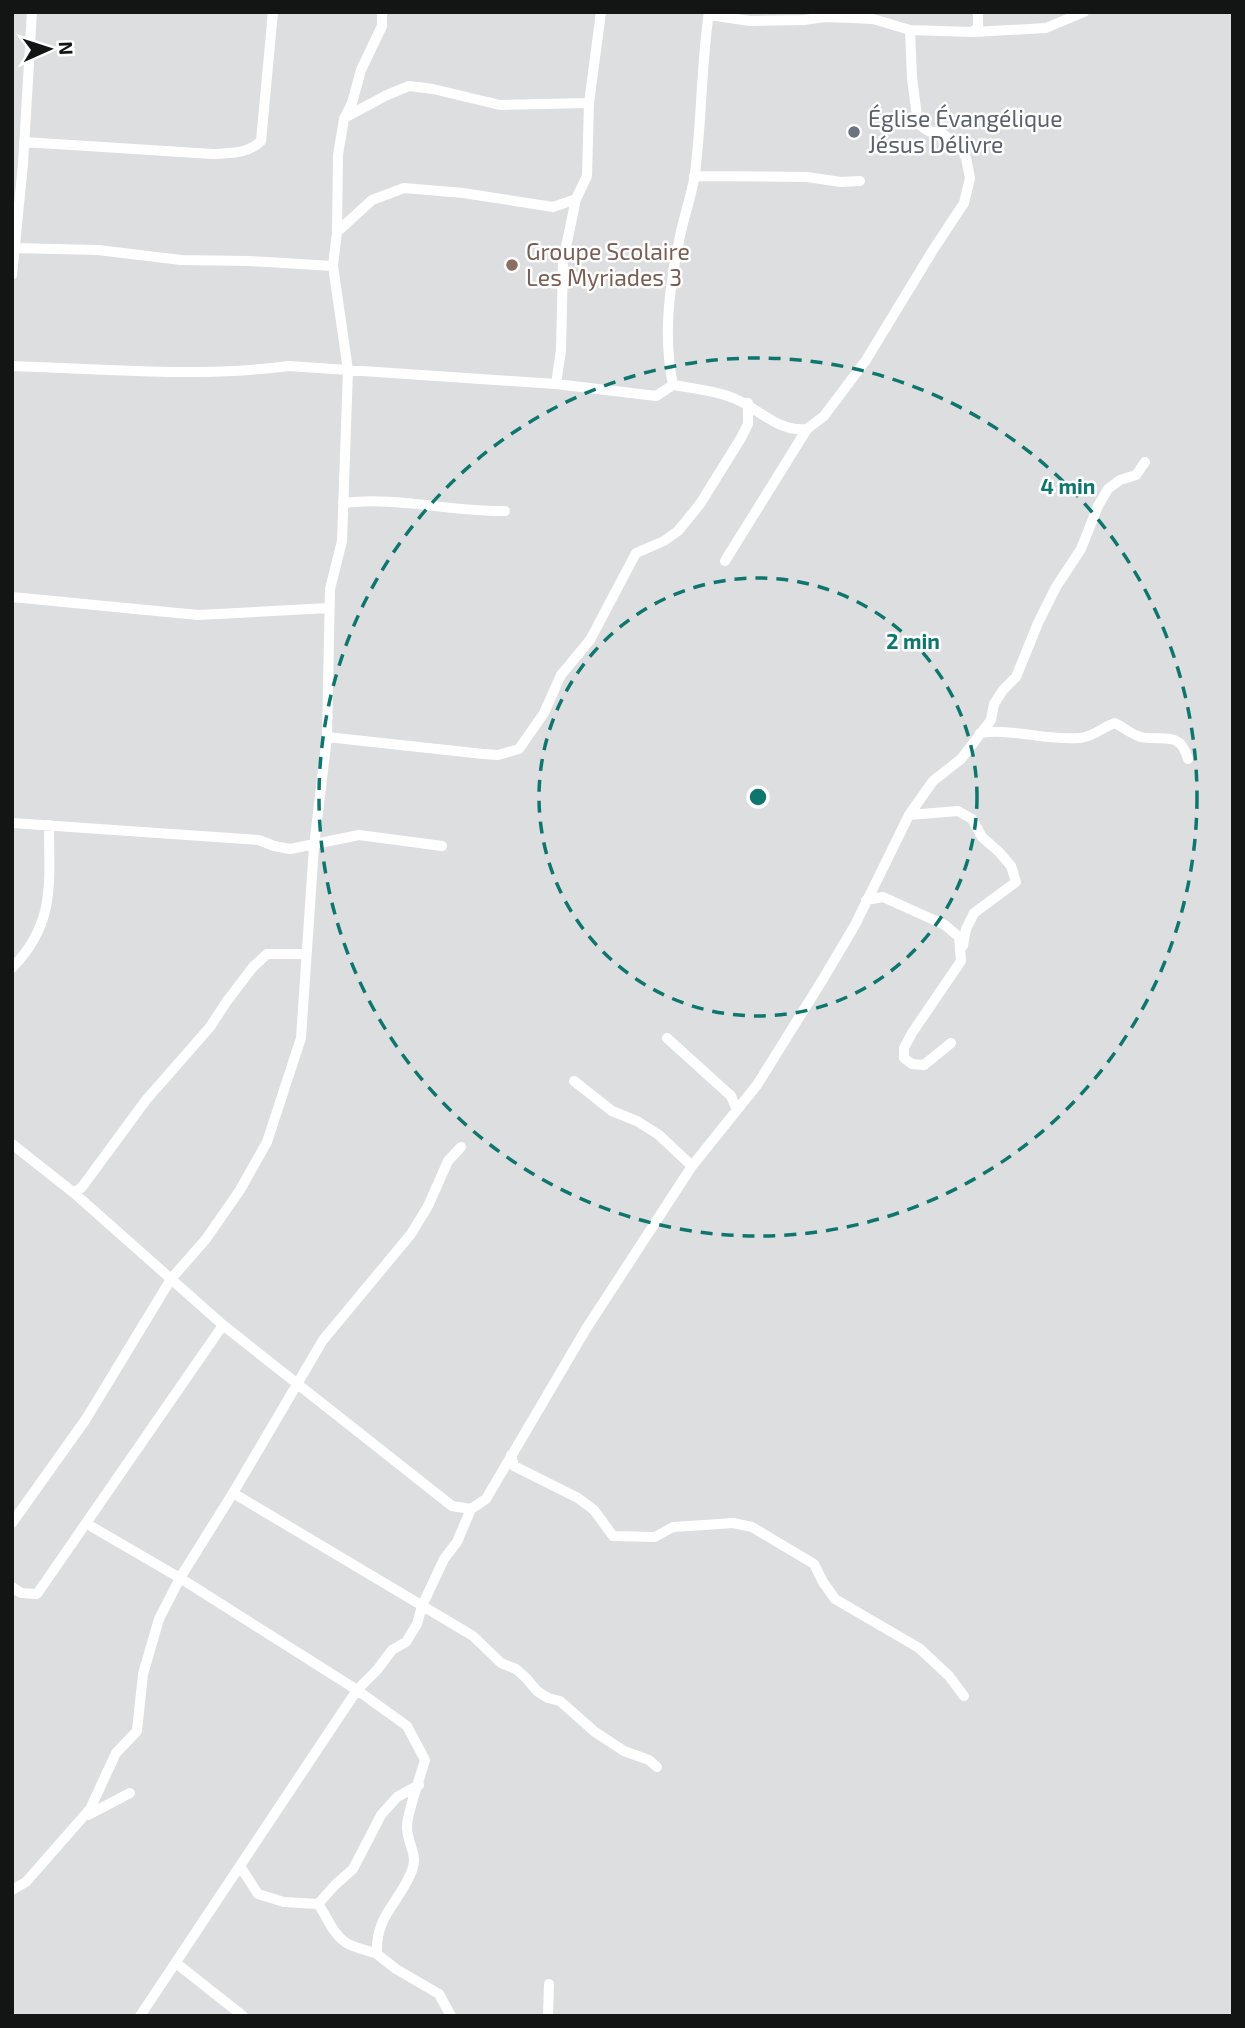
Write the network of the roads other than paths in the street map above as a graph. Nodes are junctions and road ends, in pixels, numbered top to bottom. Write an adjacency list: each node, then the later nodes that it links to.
1 (32, 12): 12 (street)
2 (272, 12): 12 (street)
3 (382, 12): 11 (street)
4 (600, 12): 10 (street)
5 (978, 12): 9 (street)
6 (1084, 12): 9 (street)
7 (709, 14): 8 (street); 13 (street)
8 (910, 30): 9 (street); 25 (street)
9 (972, 32)
10 (589, 103): 11 (street); 15 (street)
11 (344, 119): 16 (street)
12 (24, 142): 17 (street)
13 (694, 176): 14 (street); 23 (street)
14 (860, 181)
15 (576, 199): 16 (street); 22 (street)
16 (337, 232): 18 (street)
17 (14, 248): 18 (street); 19 (street)
18 (333, 266): 21 (street)
19 (12, 275)
20 (12, 366): 21 (street)
21 (348, 370): 22 (street); 27 (street)
22 (556, 384): 23 (street)
23 (673, 385): 24 (street)
24 (748, 403): 25 (street); 33 (street)
25 (807, 429): 29 (street)
26 (1145, 462): 32 (street)
27 (343, 503): 28 (street); 31 (street)
28 (505, 511)
29 (725, 561)
30 (12, 597): 31 (street)
31 (329, 608): 33 (street)
32 (979, 733): 34 (street); 35 (street)
33 (327, 737): 38 (street)
34 (1188, 759)
35 (909, 815): 40 (street); 42 (street)
36 (12, 822): 37 (street)
37 (49, 825): 38 (street); 43 (street)
38 (314, 846): 39 (street); 41 (street)
39 (442, 846)
40 (866, 900): 42 (street); 47 (street)
41 (306, 954): 51 (street); 52 (street)
42 (961, 961): 45 (street)
43 (12, 968)
44 (667, 1038): 47 (street)
45 (951, 1043)
46 (574, 1081): 50 (street)
47 (737, 1110): 50 (street)
48 (12, 1144): 51 (street)
49 (461, 1147): 54 (street)
50 (692, 1166): 55 (street)
51 (74, 1193): 52 (street)
52 (172, 1279): 53 (street); 58 (street)
53 (223, 1325): 54 (street); 59 (street)
54 (297, 1384): 56 (street); 57 (street)
55 (511, 1455): 57 (street); 64 (street)
56 (233, 1493): 60 (street); 62 (street)
57 (471, 1509): 62 (street)
58 (12, 1523)
59 (87, 1524): 60 (street); 61 (street)
60 (180, 1578): 63 (street); 68 (street)
61 (12, 1587)
62 (422, 1606): 63 (street); 65 (street)
63 (357, 1690): 66 (street); 69 (street)
64 (964, 1696)
65 (657, 1767)
66 (419, 1785): 71 (street); 72 (street)
67 (130, 1793): 68 (street)
68 (82, 1819): 70 (street)
69 (240, 1867): 71 (street); 73 (street)
70 (12, 1890)
71 (318, 1905): 72 (street)
72 (377, 1954): 77 (street)
73 (176, 1963): 75 (street); 76 (street)
74 (550, 1984): 78 (street)
75 (140, 2016)
76 (243, 2016)
77 (452, 2016)
78 (548, 2016)

